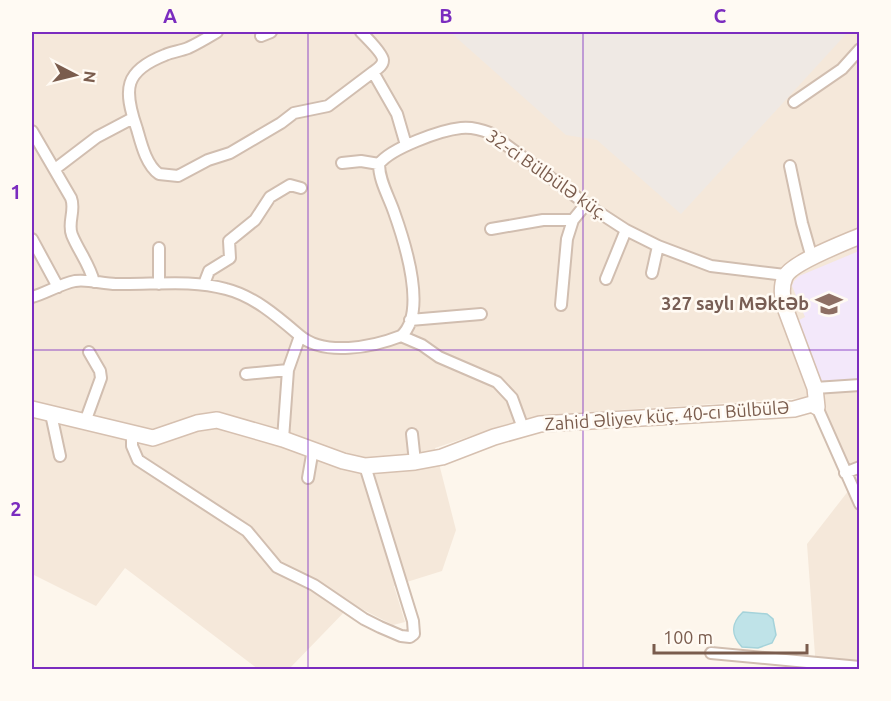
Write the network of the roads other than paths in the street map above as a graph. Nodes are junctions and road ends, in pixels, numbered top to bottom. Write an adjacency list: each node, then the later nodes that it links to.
1 (216, 32): 6 (street)
2 (361, 32): 4 (street)
3 (860, 50): 5 (street)
4 (373, 72): 6 (street); 8 (street)
5 (794, 102)
6 (133, 118): 12 (street)
7 (32, 131): 12 (street)
8 (406, 145): 10 (street, 32-ci Bülbülə küç.); 14 (street, 32-ci Bülbülə küç.)
9 (342, 163): 10 (street)
10 (379, 164): 33 (street)
11 (790, 166): 22 (street)
12 (55, 169): 26 (street)
13 (301, 188): 28 (street)
14 (586, 204): 15 (street); 17 (street, 32-ci Bülbülə küç.)
15 (573, 220): 16 (street); 31 (street)
16 (491, 228)
17 (626, 230): 20 (street, 32-ci Bülbülə küç.); 25 (street)
18 (860, 236): 22 (street)
19 (32, 239): 29 (street)
20 (658, 246): 23 (street); 24 (street, 32-ci Bülbülə küç.)
21 (159, 248): 27 (street)
22 (812, 258): 24 (street)
23 (652, 273)
24 (785, 275): 40 (street)
25 (606, 279)
26 (94, 282): 27 (street); 29 (street)
27 (159, 284): 28 (street)
28 (204, 284): 34 (street)
29 (58, 287): 30 (street)
30 (32, 297)
31 (561, 305)
32 (481, 314): 33 (street)
33 (410, 320): 35 (street)
34 (300, 336): 35 (street); 37 (street)
35 (400, 336): 45 (street)
36 (89, 352): 44 (street)
37 (288, 370): 38 (street); 48 (street)
38 (246, 374)
39 (860, 385): 40 (street)
40 (815, 388): 41 (street)
41 (817, 407): 45 (street, Zahid Əliyev küç. 40-cı Bülbülə); 54 (street)
42 (32, 409): 43 (street, Zahid Əliyev küç. 40-cı Bülbülə)
43 (51, 414): 44 (street, Zahid Əliyev küç. 40-cı Bülbülə); 50 (street)
44 (85, 422): 46 (street, Zahid Əliyev küç. 40-cı Bülbülə)
45 (523, 428): 51 (street, Zahid Əliyev küç. 40-cı Bülbülə)
46 (132, 434): 48 (street, Zahid Əliyev küç. 40-cı Bülbülə); 52 (street)
47 (412, 434): 51 (street)
48 (283, 439): 49 (street, Zahid Əliyev küç. 40-cı Bülbülə)
49 (313, 449): 52 (street, Zahid Əliyev küç. 40-cı Bülbülə); 55 (street)
50 (60, 456)
51 (415, 462): 52 (street, Zahid Əliyev küç. 40-cı Bülbülə)
52 (365, 466)
53 (860, 467): 54 (street)
54 (845, 473): 56 (street)
55 (308, 478)
56 (860, 504)
57 (711, 653): 58 (street)
58 (860, 667)

